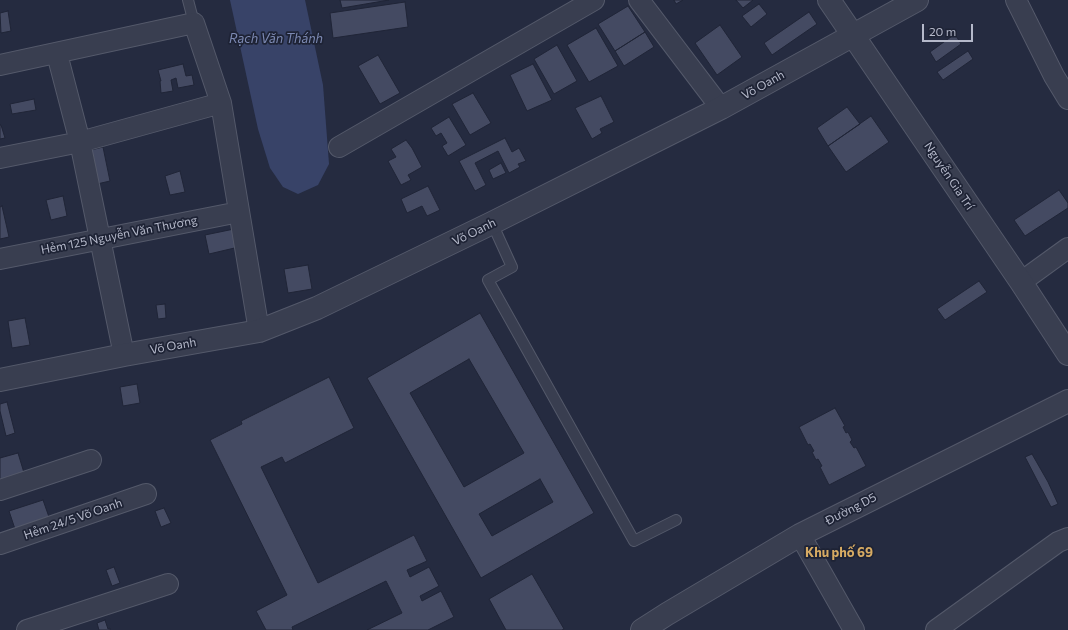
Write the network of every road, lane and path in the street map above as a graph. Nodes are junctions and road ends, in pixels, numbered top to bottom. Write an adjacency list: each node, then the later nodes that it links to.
1 (188, 0): 7 (lane)
2 (594, 0): 16 (street)
3 (639, 0): 14 (street)
4 (829, 0): 8 (street, Nguyễn Gia Trí)
5 (917, 0): 8 (street, Võ Oanh)
6 (1016, 0): 11 (street)
7 (194, 23): 9 (street); 13 (street)
8 (853, 35): 14 (street, Võ Oanh); 23 (street, Nguyễn Gia Trí)
9 (57, 54): 10 (street); 15 (street)
10 (0, 65)
11 (1061, 73): 12 (street)
12 (1068, 99)
13 (221, 103): 15 (street); 18 (street)
14 (721, 108): 19 (street, Võ Oanh)
15 (80, 142): 17 (street); 20 (street)
16 (339, 147)
17 (0, 158)
18 (239, 212): 20 (street, Hẻm 125 Nguyễn Văn Thương); 24 (street)
19 (492, 223): 24 (street, Võ Oanh); 32 (lane)
20 (99, 239): 22 (street, Hẻm 125 Nguyễn Văn Thương); 26 (street)
21 (1068, 248): 23 (street)
22 (0, 259)
23 (1021, 282): 25 (street, Nguyễn Gia Trí)
24 (259, 331): 26 (street, Võ Oanh)
25 (1068, 354)
26 (124, 355): 27 (street, Võ Oanh)
27 (0, 380)
28 (1068, 401): 33 (street, Đường D5)
29 (91, 460): 30 (street)
30 (0, 490)
31 (146, 494): 35 (street, Hẻm 24/5 Võ Oanh)
32 (676, 520)
33 (800, 535): 38 (street, Đường D5); 39 (street)
34 (1068, 538): 40 (street)
35 (0, 544)
36 (168, 584): 37 (street)
37 (27, 630)
38 (642, 630)
39 (854, 630)
40 (936, 630)

